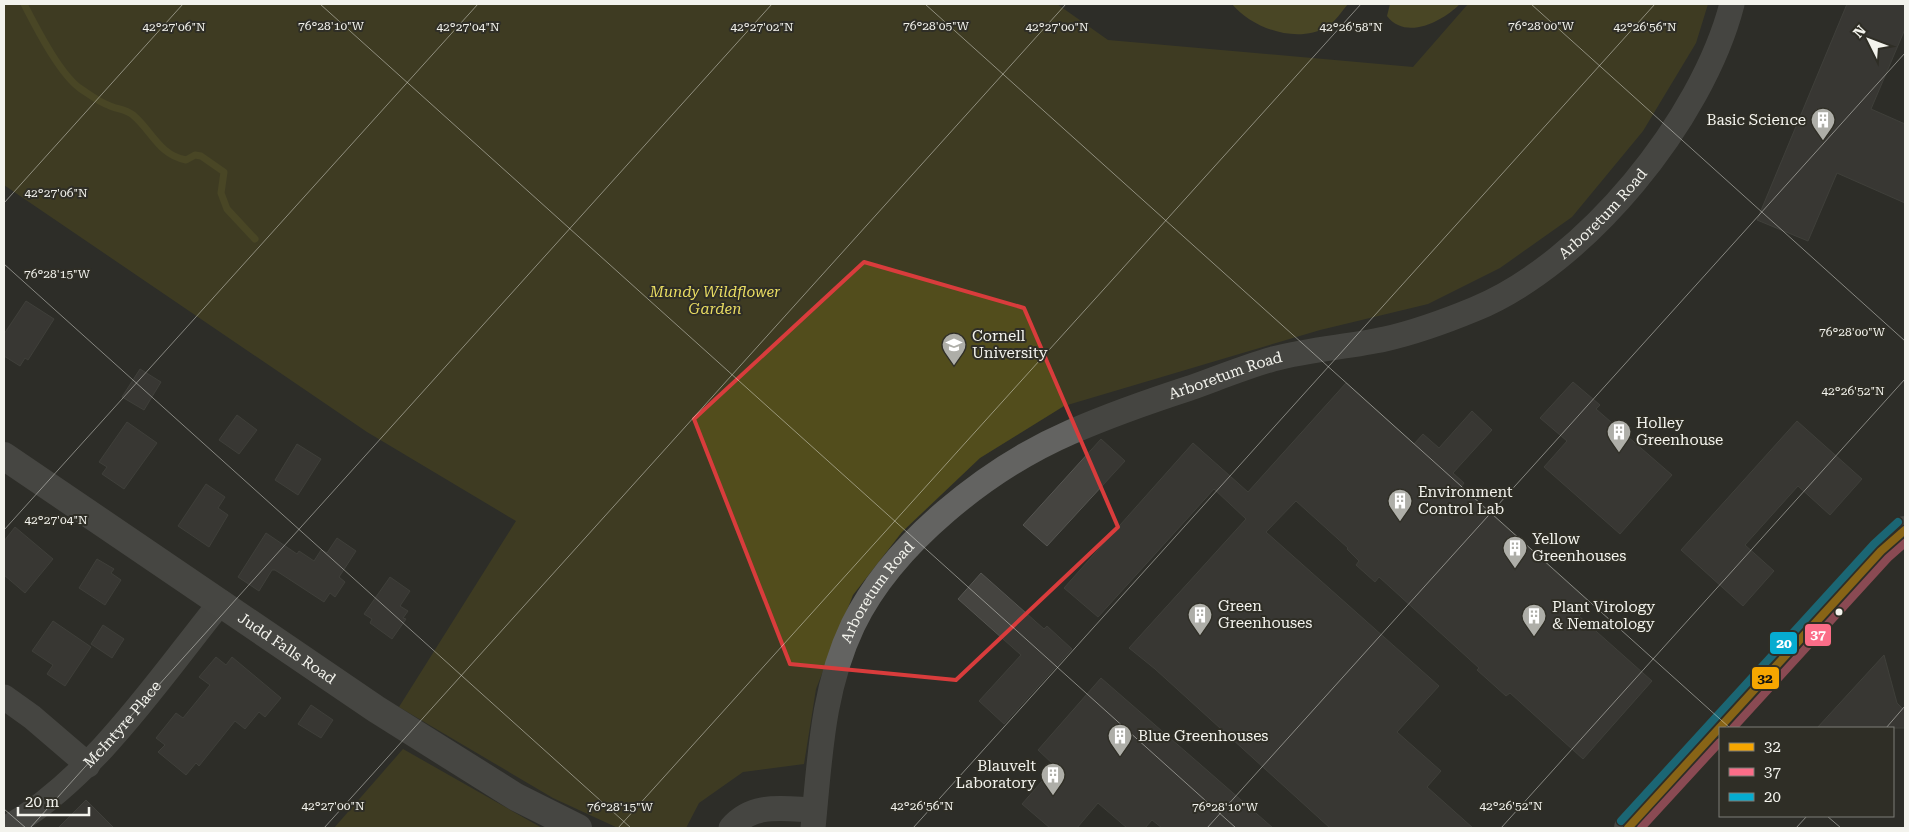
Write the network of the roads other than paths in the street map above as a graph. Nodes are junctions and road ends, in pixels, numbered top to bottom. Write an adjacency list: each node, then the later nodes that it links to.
1 (1732, 4): 9 (street, Arboretum Road)
2 (4, 456): 4 (street, Judd Falls Road)
3 (1905, 530): 6 (street)
4 (221, 602): 8 (street, McIntyre Place); 11 (street, Judd Falls Road)
5 (4, 697): 8 (street)
6 (1720, 727)
7 (1719, 728): 13 (street)
8 (88, 764): 10 (street, McIntyre Place)
9 (814, 819): 12 (street)
10 (7, 828)
11 (578, 828)
12 (731, 828)
13 (1628, 828)

